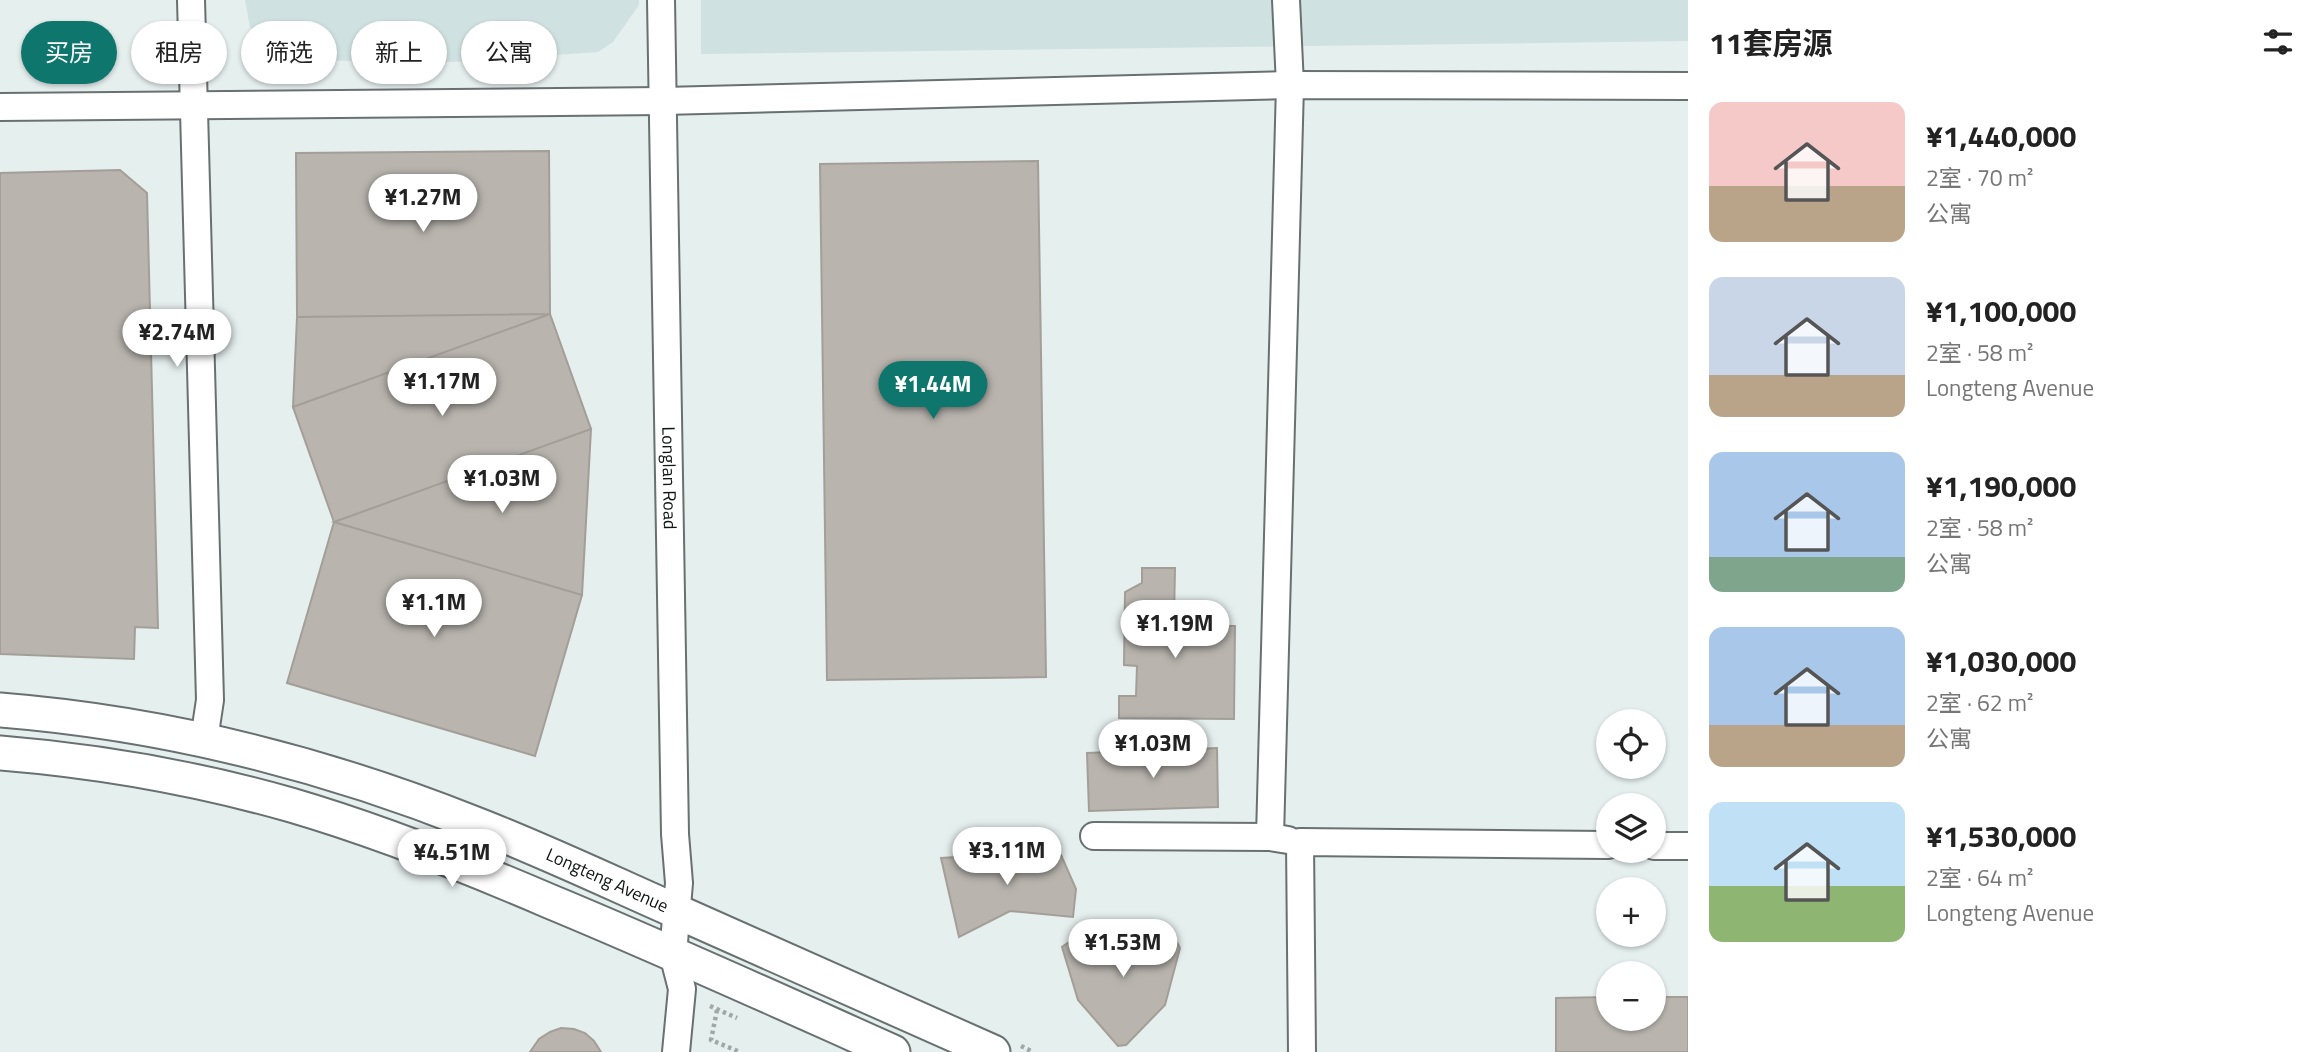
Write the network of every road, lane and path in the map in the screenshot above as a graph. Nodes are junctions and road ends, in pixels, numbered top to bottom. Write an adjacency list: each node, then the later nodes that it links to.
1 (191, 0): 7 (street)
2 (661, 0): 6 (street, Longlan Road)
3 (1286, 0): 4 (street)
4 (1290, 85): 5 (street); 6 (street); 13 (street)
5 (1688, 86)
6 (663, 100): 7 (street); 18 (street, Longlan Road)
7 (194, 106): 8 (street); 10 (street)
8 (0, 107)
9 (0, 710): 10 (main road, Longteng Avenue)
10 (204, 740): 18 (main road, Longteng Avenue)
11 (0, 753): 19 (main road)
12 (1094, 836): 13 (street)
13 (1270, 837): 14 (street)
14 (1300, 842): 15 (street); 28 (street)
15 (1596, 845)
16 (1666, 846): 17 (street)
17 (1688, 846)
18 (678, 912): 19 (street, Longlan Road); 27 (main road, Longteng Avenue)
19 (673, 954): 20 (main road); 21 (street)
20 (727, 977): 22 (path); 26 (main road)
21 (682, 989): 22 (path); 24 (street)
22 (717, 1010): 23 (path); 25 (path)
23 (742, 1020)
24 (676, 1052)
25 (740, 1052)
26 (893, 1052)
27 (993, 1052)
28 (1302, 1052)

